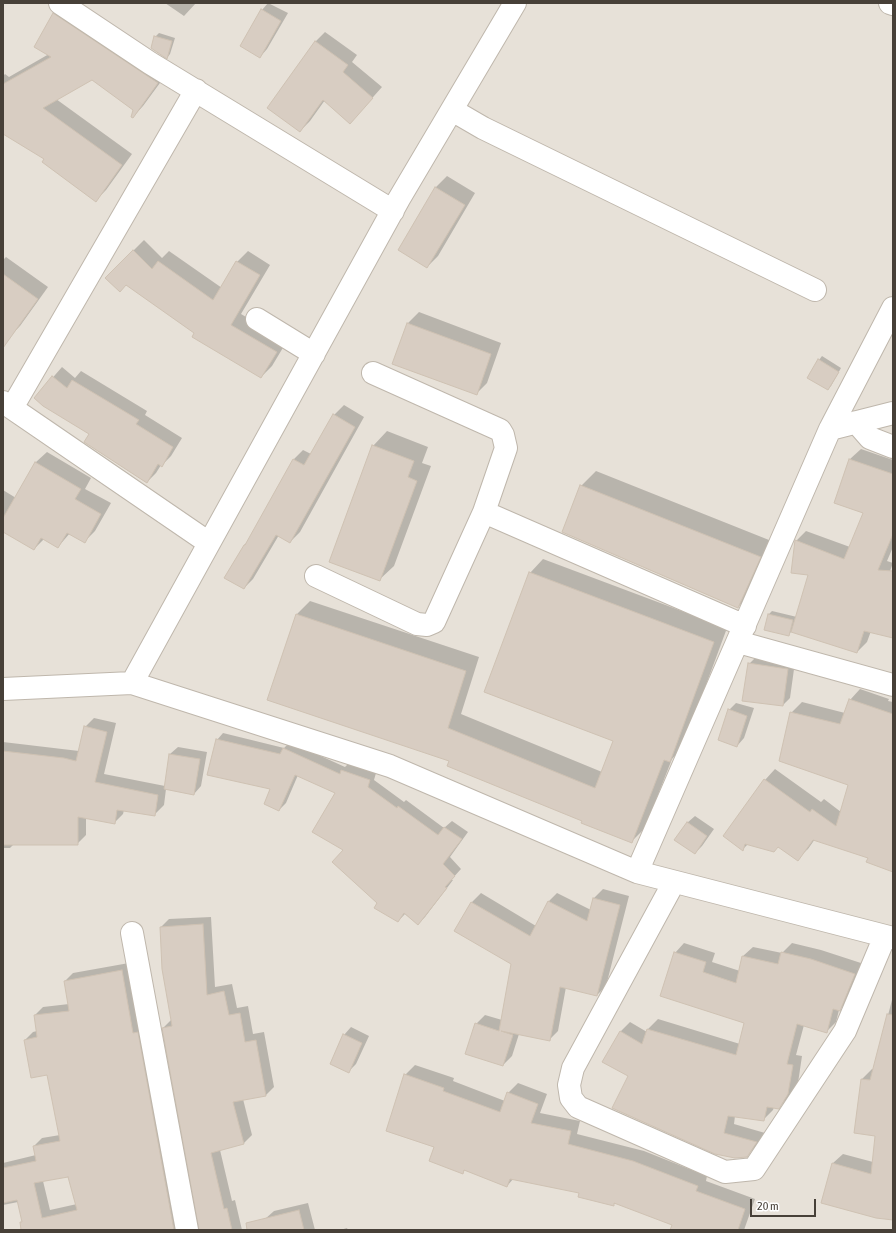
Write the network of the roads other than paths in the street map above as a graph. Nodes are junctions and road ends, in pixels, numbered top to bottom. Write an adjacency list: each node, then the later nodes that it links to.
1 (60, 3): 5 (street)
2 (514, 3): 6 (street)
3 (890, 3): 4 (street)
4 (893, 4)
5 (196, 90): 7 (street); 13 (street)
6 (452, 110): 7 (street); 8 (street)
7 (393, 211): 11 (street)
8 (815, 290)
9 (893, 308): 16 (street)
10 (257, 319): 11 (street)
11 (314, 354): 19 (street)
12 (373, 373): 18 (street)
13 (7, 405): 19 (street)
14 (893, 413): 15 (street)
15 (856, 422): 16 (street); 17 (street)
16 (830, 429): 21 (street)
17 (893, 447)
18 (484, 512): 20 (street); 21 (street)
19 (210, 543): 23 (street)
20 (316, 576)
21 (741, 634): 24 (street); 27 (street)
22 (3, 676): 25 (street)
23 (132, 683): 25 (street); 27 (street)
24 (893, 685)
25 (25, 688): 26 (street)
26 (3, 689)
27 (638, 872): 28 (street)
28 (674, 882): 30 (street); 30 (street)
29 (132, 932): 31 (street)
30 (889, 937)
31 (187, 1230)

